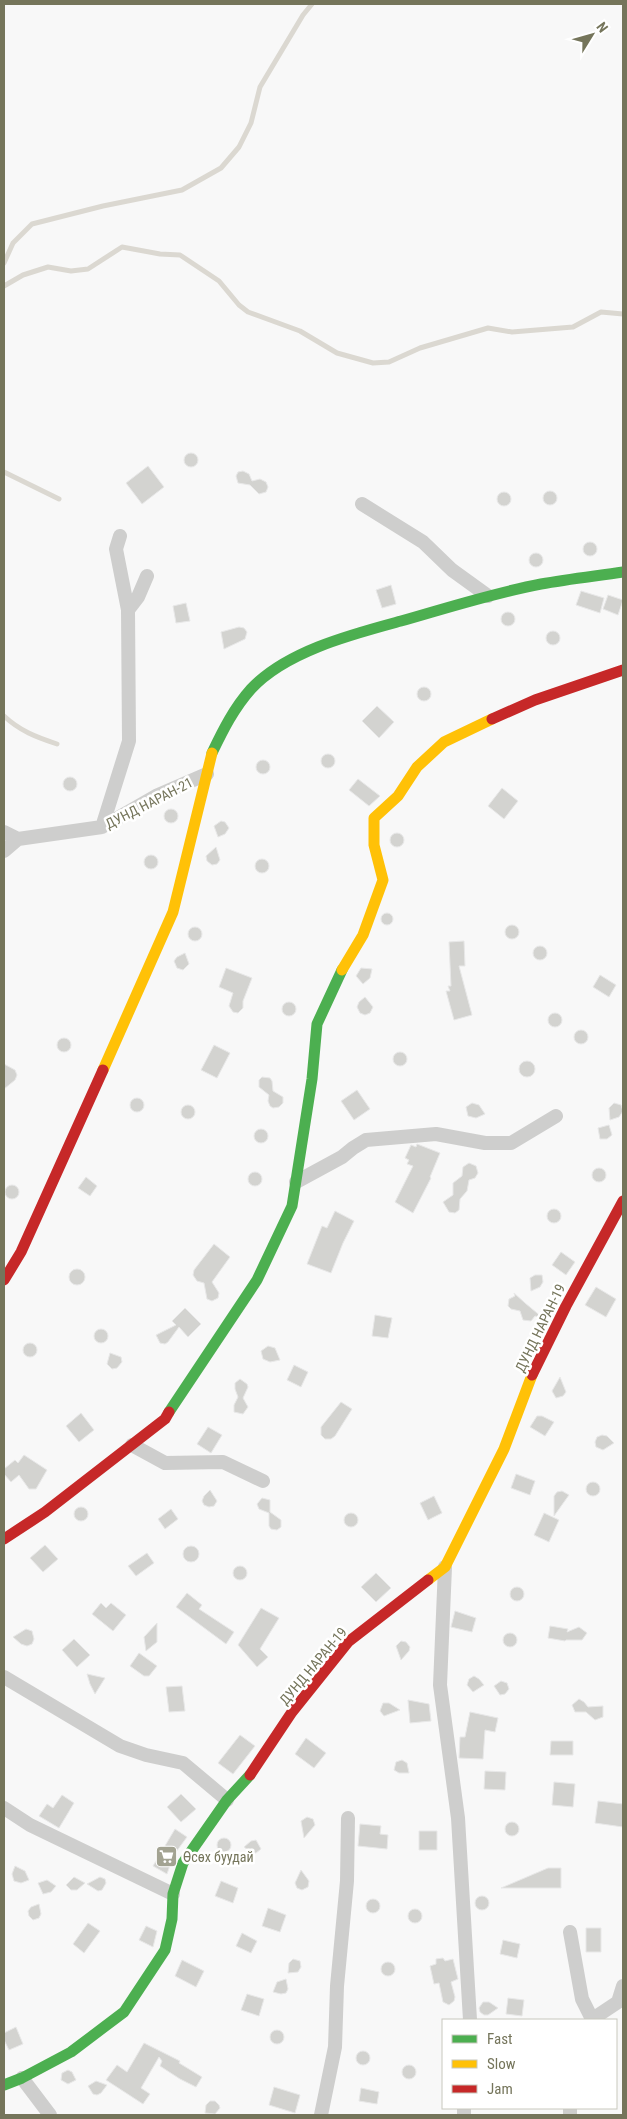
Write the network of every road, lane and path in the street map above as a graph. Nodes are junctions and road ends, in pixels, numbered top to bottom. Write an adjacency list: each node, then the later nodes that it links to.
1 (362, 504): 5 (street)
2 (120, 536): 6 (street)
3 (623, 572): 5 (street)
4 (147, 576): 6 (street)
5 (488, 596): 8 (street)
6 (128, 610): 9 (street)
7 (623, 670): 14 (street)
8 (207, 774): 9 (street, ДУНД НАРАН-21); 16 (street)
9 (102, 827): 11 (street, ДУНД НАРАН-21)
10 (4, 832): 11 (street)
11 (18, 839): 12 (street)
12 (4, 851)
13 (556, 1116): 14 (street)
14 (296, 1182): 17 (street)
15 (623, 1201): 20 (street, ДУНД НАРАН-19)
16 (4, 1280)
17 (132, 1445): 18 (street); 19 (street)
18 (263, 1481)
19 (4, 1539)
20 (445, 1567): 22 (street, ДУНД НАРАН-19); 28 (street)
21 (4, 1677): 22 (street)
22 (227, 1800): 25 (street, ДУНД НАРАН-19)
23 (4, 1808): 25 (street)
24 (348, 1818): 33 (street)
25 (173, 1894): 30 (street, ДУНД НАРАН-19)
26 (570, 1932): 29 (street)
27 (623, 1986): 29 (street)
28 (470, 2019)
29 (592, 2019)
30 (22, 2078): 31 (street, ДУНД НАРАН-19); 32 (street)
31 (4, 2085)
32 (50, 2115)
33 (322, 2115)

